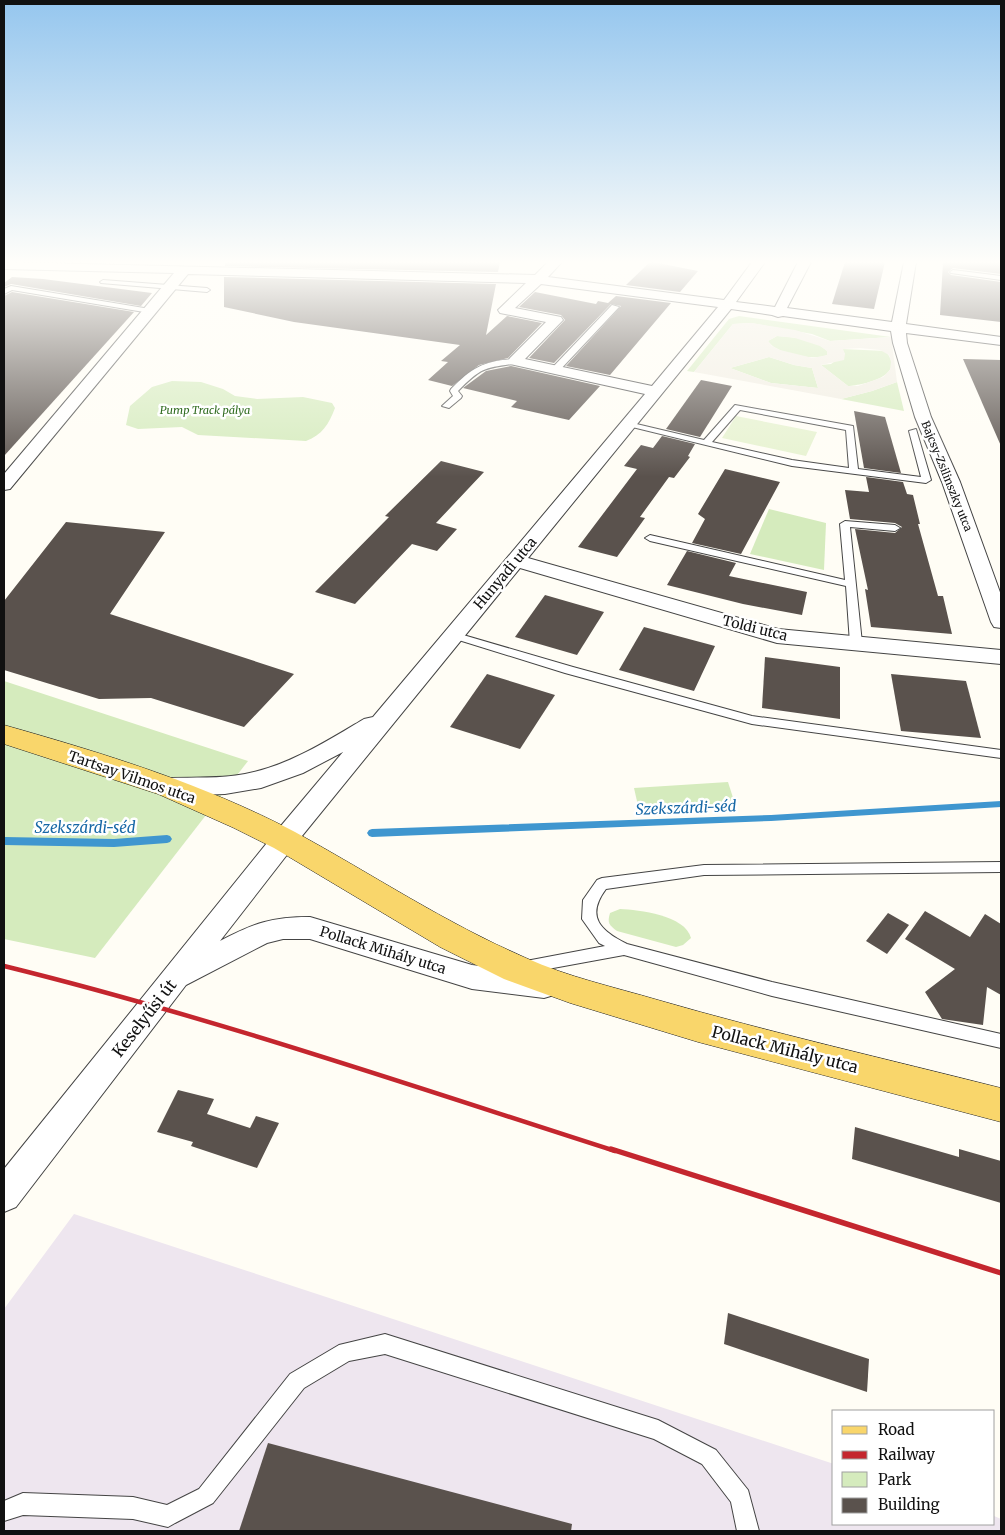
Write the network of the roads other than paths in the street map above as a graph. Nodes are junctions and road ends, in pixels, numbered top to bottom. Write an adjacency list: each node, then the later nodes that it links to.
1 (131, 334): 16 (street)
2 (542, 334): 8 (street)
3 (590, 334): 9 (lane)
4 (704, 334): 10 (street, Hunyadi utca)
5 (899, 334): 21 (street, Bajcsy-Zsilinszky utca)
6 (943, 334): 7 (street)
7 (1001, 341)
8 (515, 361): 9 (street); 11 (lane)
9 (555, 370): 10 (street)
10 (656, 392): 12 (street, Hunyadi utca)
11 (446, 406)
12 (628, 425): 14 (lane); 19 (street, Hunyadi utca)
13 (913, 431): 15 (lane)
14 (706, 443): 15 (lane); 15 (lane)
15 (854, 471)
16 (4, 485)
17 (895, 528): 20 (lane)
18 (650, 538): 20 (lane)
19 (516, 561): 22 (street, Hunyadi utca); 23 (street, Toldi utca)
20 (850, 584): 23 (lane)
21 (1001, 622)
22 (453, 635): 25 (street, Hunyadi utca); 27 (lane)
23 (856, 644): 24 (street, Toldi utca)
24 (1001, 657)
25 (387, 716): 28 (street); 29 (street, Hunyadi utca)
26 (4, 734): 28 (main road, Tartsay Vilmos utca)
27 (1001, 754)
28 (168, 787): 29 (main road, Tartsay Vilmos utca)
29 (284, 840): 32 (main road, Pollack Mihály utca); 33 (street, Keselyűsi út)
30 (998, 869): 31 (lane)
31 (624, 949): 32 (lane); 35 (lane)
32 (516, 969): 34 (main road, Pollack Mihály utca)
33 (176, 978): 34 (street, Pollack Mihály utca); 37 (street, Keselyűsi út)
34 (570, 989): 36 (main road, Pollack Mihály utca)
35 (1001, 1041)
36 (1001, 1105)
37 (4, 1195)
38 (4, 1511): 39 (lane)
39 (748, 1531)

